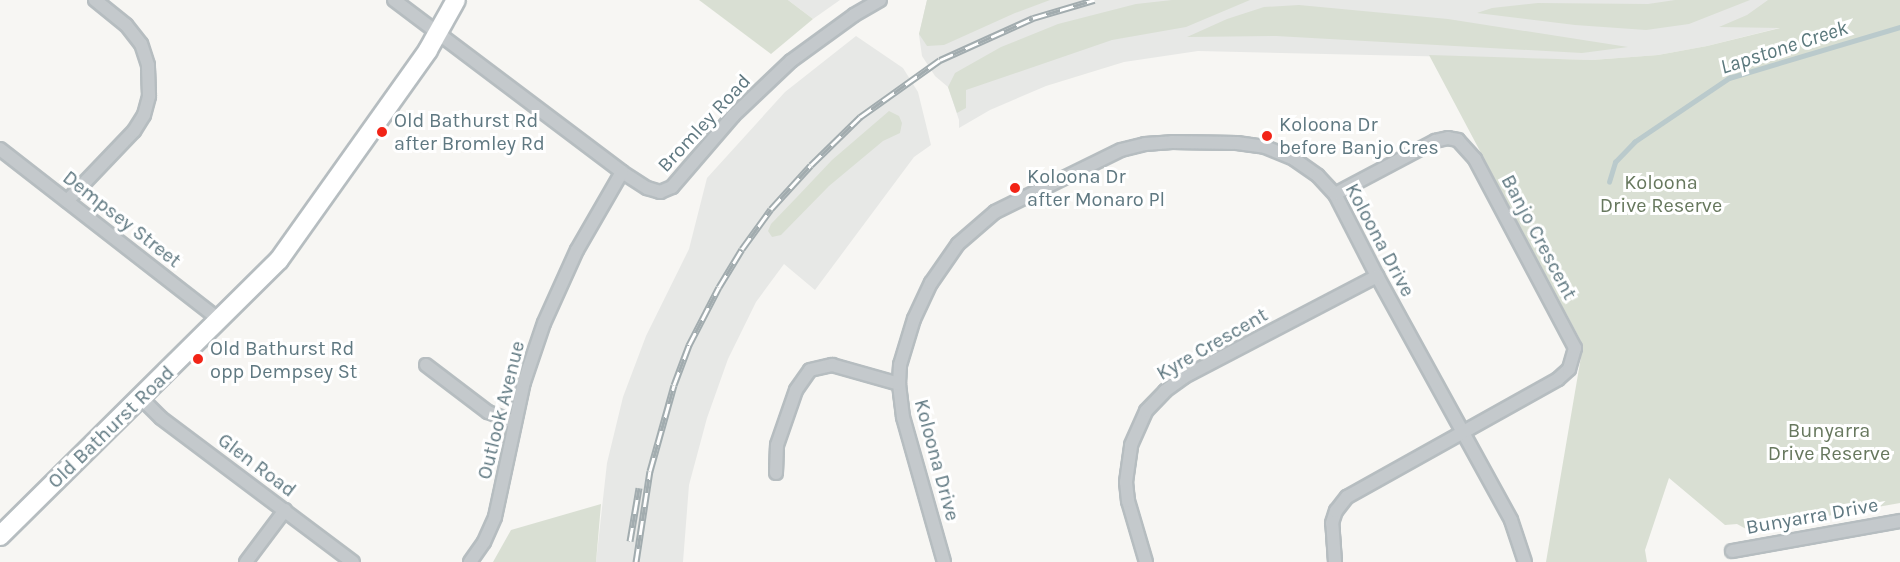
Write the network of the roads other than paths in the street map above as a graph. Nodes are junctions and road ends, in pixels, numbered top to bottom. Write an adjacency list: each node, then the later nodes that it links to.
1 (95, 0): 9 (street)
2 (394, 0): 5 (street, Bromley Road)
3 (456, 0): 5 (main road, Old Bathurst Road)
4 (880, 0): 7 (street, Bromley Road)
5 (438, 31): 7 (street, Bromley Road); 11 (main road, Old Bathurst Road)
6 (0, 149): 9 (street, Dempsey Street)
7 (622, 172): 15 (street, Outlook Avenue)
8 (1335, 194): 10 (street, Koloona Drive); 13 (street, Koloona Drive); 16 (street, Banjo Crescent)
9 (67, 201): 11 (street, Dempsey Street)
10 (1377, 276): 16 (street, Koloona Drive); 26 (street, Kyre Crescent)
11 (220, 320): 14 (main road, Old Bathurst Road)
12 (426, 364): 15 (street)
13 (899, 384): 17 (street); 25 (street, Koloona Drive)
14 (141, 398): 18 (street, Glen Road); 20 (main road, Old Bathurst Road)
15 (514, 422): 24 (street, Outlook Avenue)
16 (1462, 433): 27 (street); 28 (street, Koloona Drive)
17 (776, 472)
18 (285, 510): 22 (street); 23 (street, Glen Road)
19 (1900, 521): 21 (street, Bunyarra Drive)
20 (0, 536)
21 (1732, 551)
22 (246, 562)
23 (353, 562)
24 (470, 562)
25 (944, 562)
26 (1146, 562)
27 (1335, 562)
28 (1525, 562)

